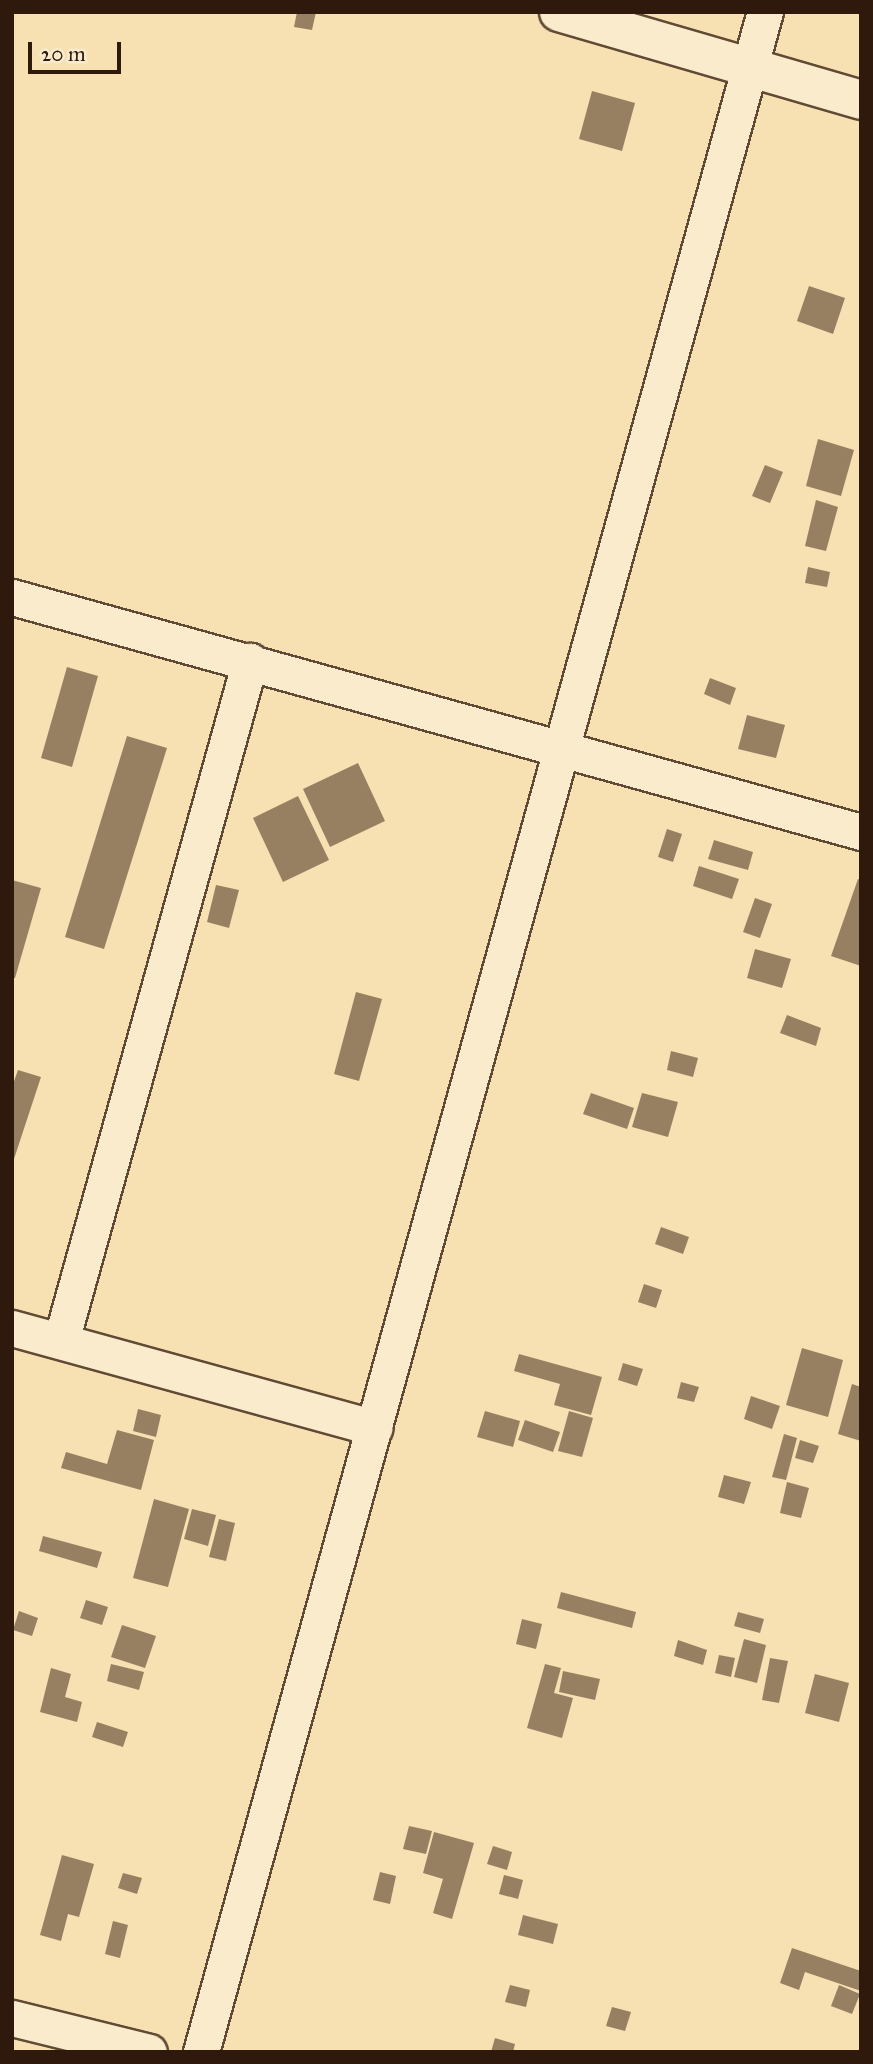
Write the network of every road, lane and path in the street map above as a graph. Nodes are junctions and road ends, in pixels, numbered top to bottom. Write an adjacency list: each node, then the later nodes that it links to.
1 (559, 12): 3 (street)
2 (765, 12): 3 (street)
3 (749, 71): 4 (street); 7 (street)
4 (861, 100)
5 (12, 597): 6 (street)
6 (250, 661): 7 (street); 10 (street)
7 (562, 745): 8 (street); 11 (street)
8 (861, 832)
9 (12, 1328): 10 (street)
10 (61, 1341): 11 (street)
11 (374, 1428): 14 (street)
12 (12, 2018): 13 (street)
13 (149, 2052)
14 (201, 2052)

